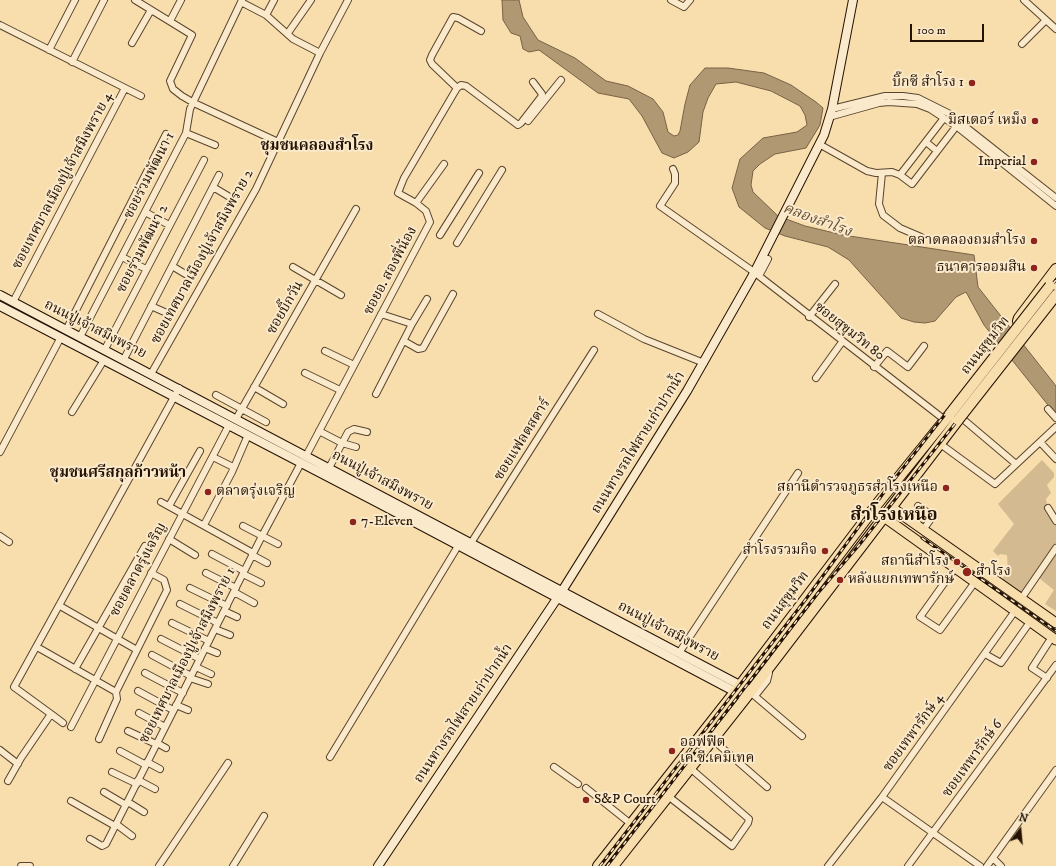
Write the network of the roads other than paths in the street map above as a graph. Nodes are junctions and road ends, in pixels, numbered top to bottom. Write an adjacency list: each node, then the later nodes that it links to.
1 (75, 0): 24 (street)
2 (104, 0): 26 (street)
3 (135, 0): 14 (street)
4 (150, 0): 14 (street)
5 (181, 0): 17 (street)
6 (274, 0): 15 (street)
7 (311, 0): 21 (street)
8 (348, 0): 25 (street, ซอยเทศบาลเมืองปู่เจ้าสมิงพราย 2)
9 (671, 0): 10 (street)
10 (690, 0)
11 (853, 0): 34 (main road, ถนนทางรถไฟสายเก่าปากน้ำ)
12 (1024, 0): 16 (street)
13 (242, 1): 15 (street); 33 (street, ซอยร่วมพัฒนา 1)
14 (149, 8): 17 (street); 22 (street)
15 (266, 15): 21 (street)
16 (1046, 20): 19 (street); 23 (street)
17 (170, 22): 33 (street)
18 (0, 25): 24 (street)
19 (1056, 29)
20 (481, 30): 29 (street)
21 (288, 33): 25 (street)
22 (132, 43)
23 (1022, 44)
24 (50, 50): 26 (street)
25 (320, 53): 40 (street, ซอยเทศบาลเมืองปู่เจ้าสมิงพราย 2)
26 (72, 62): 30 (street)
27 (561, 80): 36 (street)
28 (533, 82): 36 (street)
29 (457, 88): 36 (street); 56 (street, ซอยอ. สองพี่น้อง)
30 (124, 90): 31 (street); 81 (street, ซอยเทศบาลเมืองปู่เจ้าสมิงพราย 4)
31 (141, 96)
32 (918, 101): 34 (street); 35 (street); 37 (street)
33 (194, 103): 38 (street, ซอยร่วมพัฒนา 1); 40 (street)
34 (830, 113): 42 (main road, ถนนทางรถไฟสายเก่าปากน้ำ)
35 (944, 118): 37 (street); 41 (street)
36 (521, 123)
37 (957, 125): 44 (street); 55 (street); 57 (street)
38 (186, 133): 43 (street); 59 (street, ซอยร่วมพัฒนา 1)
39 (166, 134): 89 (street)
40 (278, 142): 102 (street, ซอยเทศบาลเมืองปู่เจ้าสมิงพราย 2)
41 (926, 142): 44 (street); 52 (street)
42 (819, 144): 49 (street); 70 (main road, ถนนทางรถไฟสายเก่าปากน้ำ)
43 (215, 145)
44 (937, 151): 52 (street)
45 (204, 160): 60 (street, ซอยร่วมพัฒนา 2)
46 (444, 164): 56 (street)
47 (673, 169): 70 (street, ซอยสุขุมวิท 80)
48 (502, 170): 63 (street)
49 (882, 173): 52 (street); 62 (street)
50 (479, 174): 61 (street)
51 (219, 175): 53 (street)
52 (900, 175)
53 (213, 187): 54 (street); 66 (street)
54 (228, 196)
55 (1056, 198)
56 (416, 203): 85 (street, ซอยอ. สองพี่น้อง)
57 (1056, 206)
58 (356, 209): 72 (street, ซอยบิ๊กวัน)
59 (145, 212): 60 (street); 64 (street, ซอยร่วมพัฒนา 1)
60 (169, 225): 68 (street, ซอยร่วมพัฒนา 2)
61 (440, 235)
62 (921, 237)
63 (457, 243)
64 (122, 257): 68 (street); 89 (street, ซอยร่วมพัฒนา 1)
65 (768, 259): 70 (street)
66 (172, 266): 71 (street); 83 (street)
67 (293, 267): 72 (street)
68 (146, 269): 93 (street, ซอยร่วมพัฒนา 2)
69 (1056, 269): 80 (highway)
70 (756, 274): 87 (street, ซอยสุขุมวิท 80); 98 (main road, ถนนทางรถไฟสายเก่าปากน้ำ)
71 (187, 275)
72 (315, 280): 76 (street); 104 (street, ซอยบิ๊กวัน)
73 (1053, 282): 115 (highway, ถนนสุขุมวิท, bridge)
74 (835, 284): 87 (street)
75 (453, 294): 90 (street)
76 (341, 295)
77 (1056, 295): 115 (highway, ถนนสุขุมวิท, bridge)
78 (1, 297): 81 (main road, ถนนปู่เจ้าสมิงพราย)
79 (427, 299): 88 (street)
80 (1056, 300)
81 (13, 302): 89 (main road, ถนนปู่เจ้าสมิงพราย)
82 (0, 306): 89 (main road, ถนนปู่เจ้าสมิงพราย)
83 (151, 306): 84 (street); 96 (street)
84 (169, 314)
85 (381, 314): 88 (street); 99 (street, ซอยอ. สองพี่น้อง)
86 (598, 314): 98 (street)
87 (810, 317): 91 (street, ซอยสุขุมวิท 80)
88 (412, 324): 90 (street)
89 (69, 336): 93 (main road, ถนนปู่เจ้าสมิงพราย); 97 (main road, ถนนปู่เจ้าสมิงพราย); 128 (street)
90 (404, 341): 108 (street)
91 (842, 342): 100 (street, ซอยสุขุมวิท 80); 103 (street)
92 (924, 346): 100 (street)
93 (104, 349): 96 (main road, ถนนปู่เจ้าสมิงพราย)
94 (594, 350): 155 (street, ซอยแฟลตสตาร์)
95 (325, 351): 99 (street)
96 (124, 359): 102 (main road, ถนนปู่เจ้าสมิงพราย)
97 (104, 360): 109 (main road, ถนนปู่เจ้าสมิงพราย); 113 (street)
98 (704, 363): 172 (main road, ถนนทางรถไฟสายเก่าปากน้ำ)
99 (354, 365): 106 (street, ซอยอ. สองพี่น้อง)
100 (874, 367): 115 (street, ซอยสุขุมวิท 80)
101 (305, 373): 106 (street)
102 (151, 374): 105 (main road, ถนนปู่เจ้าสมิงพราย)
103 (816, 378)
104 (254, 387): 110 (street); 111 (street, ซอยบิ๊กวัน)
105 (179, 388): 109 (street); 114 (main road, ถนนปู่เจ้าสมิงพราย)
106 (340, 390): 120 (street, ซอยอ. สองพี่น้อง)
107 (216, 394): 111 (street)
108 (376, 394)
109 (174, 397): 118 (main road, ถนนปู่เจ้าสมิงพราย); 177 (street)
110 (283, 404)
111 (242, 408): 114 (street, ซอยบิ๊กวัน); 117 (street)
112 (1048, 409): 116 (street)
113 (72, 412)
114 (236, 418): 130 (main road, ถนนปู่เจ้าสมิงพราย)
115 (953, 418): 115 (highway); 125 (highway, ถนนสุขุมวิท); 132 (street, ซอยสุขุมวิท 80); 133 (highway, ถนนสุขุมวิท)
116 (1056, 418)
117 (266, 422)
118 (229, 425): 122 (main road, ถนนปู่เจ้าสมิงพราย); 129 (street, ซอยตลาดรุ่งเจริญ)
119 (1056, 427): 123 (street)
120 (319, 431): 124 (street); 130 (street, ซอยอ. สองพี่น้อง)
121 (367, 432): 124 (street)
122 (248, 435): 130 (main road, ถนนปู่เจ้าสมิงพราย); 134 (street)
123 (1040, 442): 131 (street); 132 (street)
124 (342, 443): 126 (street); 135 (street)
125 (939, 443): 132 (street); 137 (highway, ถนนสุขุมวิท)
126 (356, 447)
127 (200, 451): 140 (street)
128 (0, 452)
129 (213, 457): 134 (street); 145 (street, ซอยตลาดรุ่งเจริญ)
130 (304, 459): 135 (main road, ถนนปู่เจ้าสมิงพราย); 144 (main road, ถนนปู่เจ้าสมิงพราย); 152 (street, ซอยเทศบาลเมืองปู่เจ้าสมิงพราย 1)
131 (1056, 459)
132 (1016, 464)
133 (908, 466): 137 (highway); 139 (highway, ถนนสุขุมวิท)
134 (232, 467): 148 (street)
135 (329, 468): 144 (main road, ถนนปู่เจ้าสมิงพราย)
136 (798, 473): 196 (street)
137 (916, 473): 142 (highway, ถนนสุขุมวิท)
138 (161, 502): 140 (street)
139 (878, 503): 142 (highway); 146 (highway); 209 (highway, ถนนสุขุมวิท)
140 (169, 506): 145 (street)
141 (918, 506): 150 (street)
142 (891, 507): 146 (highway, ถนนสุขุมวิท); 150 (main road)
143 (1048, 508): 147 (street)
144 (404, 512): 155 (main road, ถนนปู่เจ้าสมิงพราย); 158 (main road, ถนนปู่เจ้าสมิงพราย)
145 (184, 514): 148 (street); 153 (street, ซอยตลาดรุ่งเจริญ)
146 (884, 517): 164 (main road); 213 (highway, ถนนสุขุมวิท)
147 (1056, 521)
148 (204, 525): 161 (street)
149 (243, 526): 152 (street)
150 (923, 530): 174 (main road)
151 (0, 536): 154 (street)
152 (262, 536): 156 (street); 161 (street, ซอยเทศบาลเมืองปู่เจ้าสมิงพราย 1)
153 (169, 539): 162 (street); 166 (street, ซอยตลาดรุ่งเจริญ)
154 (9, 542)
155 (471, 543): 172 (main road, ถนนปู่เจ้าสมิงพราย)
156 (278, 544)
157 (145, 546): 185 (street)
158 (458, 546): 173 (main road, ถนนปู่เจ้าสมิงพราย); 229 (street)
159 (1056, 548): 174 (street)
160 (212, 554): 165 (street)
161 (253, 554): 163 (street); 165 (street, ซอยเทศบาลเมืองปู่เจ้าสมิงพราย 1)
162 (195, 555)
163 (267, 562)
164 (955, 568): 168 (main road); 168 (street)
165 (243, 572): 169 (street); 171 (street, ซอยเทศบาลเมืองปู่เจ้าสมิงพราย 1)
166 (151, 573): 188 (street, ซอยตลาดรุ่งเจริญ); 194 (street)
167 (206, 573): 171 (street)
168 (975, 582): 179 (main road)
169 (261, 583)
170 (190, 588): 178 (street)
171 (235, 590): 175 (street); 178 (street, ซอยเทศบาลเมืองปู่เจ้าสมิงพราย 1)
172 (562, 591): 173 (main road, ถนนทางรถไฟสายเก่าปากน้ำ); 196 (main road, ถนนปู่เจ้าสมิงพราย)
173 (557, 599): 209 (main road, ถนนปู่เจ้าสมิงพราย); 261 (main road, ถนนทางรถไฟสายเก่าปากน้ำ)
174 (1021, 599): 184 (main road)
175 (254, 603)
176 (180, 604): 183 (street)
177 (60, 606): 185 (street); 192 (street)
178 (225, 609): 180 (street); 183 (street, ซอยเทศบาลเมืองปู่เจ้าสมิงพราย 1)
179 (1015, 611): 181 (main road); 197 (street, ซอยเทพารักษ์ 4)
180 (237, 617)
181 (1030, 622): 190 (main road); 197 (street)
182 (172, 623): 191 (street)
183 (218, 623): 186 (street, ซอยเทศบาลเมืองปู่เจ้าสมิงพราย 1)
184 (1056, 623)
185 (99, 628): 188 (street); 202 (street)
186 (215, 629): 187 (street); 191 (street, ซอยเทศบาลเมืองปู่เจ้าสมิงพราย 1)
187 (230, 635)
188 (116, 638): 194 (street); 207 (street, ซอยตลาดรุ่งเจริญ)
189 (161, 638): 199 (street)
190 (1054, 639): 206 (street)
191 (209, 641): 193 (street, ซอยเทศบาลเมืองปู่เจ้าสมิงพราย 1)
192 (37, 647): 202 (street); 217 (street)
193 (205, 648): 195 (street); 199 (street, ซอยเทศบาลเมืองปู่เจ้าสมิงพราย 1)
194 (137, 650): 211 (street)
195 (217, 653)
196 (679, 653): 209 (main road, ถนนปู่เจ้าสมิงพราย)
197 (985, 654): 246 (street, ซอยเทพารักษ์ 4)
198 (152, 655): 205 (street)
199 (200, 659): 201 (street, ซอยเทศบาลเมืองปู่เจ้าสมิงพราย 1)
200 (1056, 665): 206 (street, ซอยเทพารักษ์ 6)
201 (196, 667): 204 (street); 205 (street, ซอยเทศบาลเมืองปู่เจ้าสมิงพราย 1)
202 (75, 669): 207 (street)
203 (145, 673): 212 (street)
204 (211, 674)
205 (191, 677): 208 (street); 212 (street, ซอยเทศบาลเมืองปู่เจ้าสมิงพราย 1)
206 (1046, 678): 253 (street, ซอยเทพารักษ์ 6)
207 (94, 680): 211 (street); 219 (street, ซอยตลาดรุ่งเจริญ)
208 (208, 684)
209 (738, 689): 213 (main road, ถนนปู่เจ้าสมิงพราย); 251 (highway, ถนนสุขุมวิท)
210 (138, 691): 214 (street)
211 (116, 692): 223 (street)
212 (182, 693): 214 (street, ซอยเทศบาลเมืองปู่เจ้าสมิงพราย 1)
213 (750, 694): 222 (street); 224 (highway, ถนนสุขุมวิท)
214 (175, 708): 215 (street); 220 (street, ซอยเทศบาลเมืองปู่เจ้าสมิงพราย 1)
215 (188, 710)
216 (139, 713): 220 (street)
217 (51, 714): 218 (street); 231 (street)
218 (63, 723)
219 (71, 726)
220 (165, 727): 225 (street, ซอยเทศบาลเมืองปู่เจ้าสมิงพราย 1)
221 (128, 731): 225 (street)
222 (802, 736)
223 (99, 739)
224 (712, 739): 234 (highway, ถนนสุขุมวิท); 241 (street)
225 (156, 744): 226 (street); 232 (street, ซอยเทศบาลเมืองปู่เจ้าสมิงพราย 1)
226 (166, 748)
227 (0, 750): 231 (street)
228 (120, 752): 232 (street)
229 (330, 757)
230 (228, 763): 259 (street)
231 (18, 764): 238 (street)
232 (147, 764): 235 (street); 239 (street, ซอยเทศบาลเมืองปู่เจ้าสมิงพราย 1)
233 (554, 767): 240 (street)
234 (690, 768): 245 (highway, ถนนสุขุมวิท); 245 (street)
235 (160, 769)
236 (1056, 770): 256 (street)
237 (112, 772): 239 (street)
238 (8, 781)
239 (138, 782): 243 (street); 248 (street, ซอยเทศบาลเมืองปู่เจ้าสมิงพราย 1)
240 (578, 784)
241 (767, 787)
242 (586, 788): 251 (street)
243 (155, 789)
244 (104, 792): 248 (street)
245 (668, 796): 263 (highway, ถนนสุขุมวิท)
246 (882, 797): 253 (street); 264 (street, ซอยเทพารักษ์ 4)
247 (71, 801): 252 (street)
248 (127, 803): 249 (street); 252 (street, ซอยเทศบาลเมืองปู่เจ้าสมิงพราย 1)
249 (144, 812)
250 (264, 816): 260 (street)
251 (631, 824): 262 (highway, ถนนสุขุมวิท)
252 (116, 825): 254 (street); 255 (street, ซอยเทศบาลเมืองปู่เจ้าสมิงพราย 1)
253 (934, 832): 265 (street, ซอยเทพารักษ์ 6); 266 (street)
254 (132, 836)
255 (90, 839)
256 (993, 858): 267 (street); 268 (street)
257 (21, 866): 258 (street)
258 (30, 866)
259 (159, 866)
260 (233, 866)
261 (378, 866)
262 (598, 866)
263 (613, 866)
264 (828, 866)
265 (908, 866)
266 (980, 866)
267 (987, 866)
268 (1001, 866)

